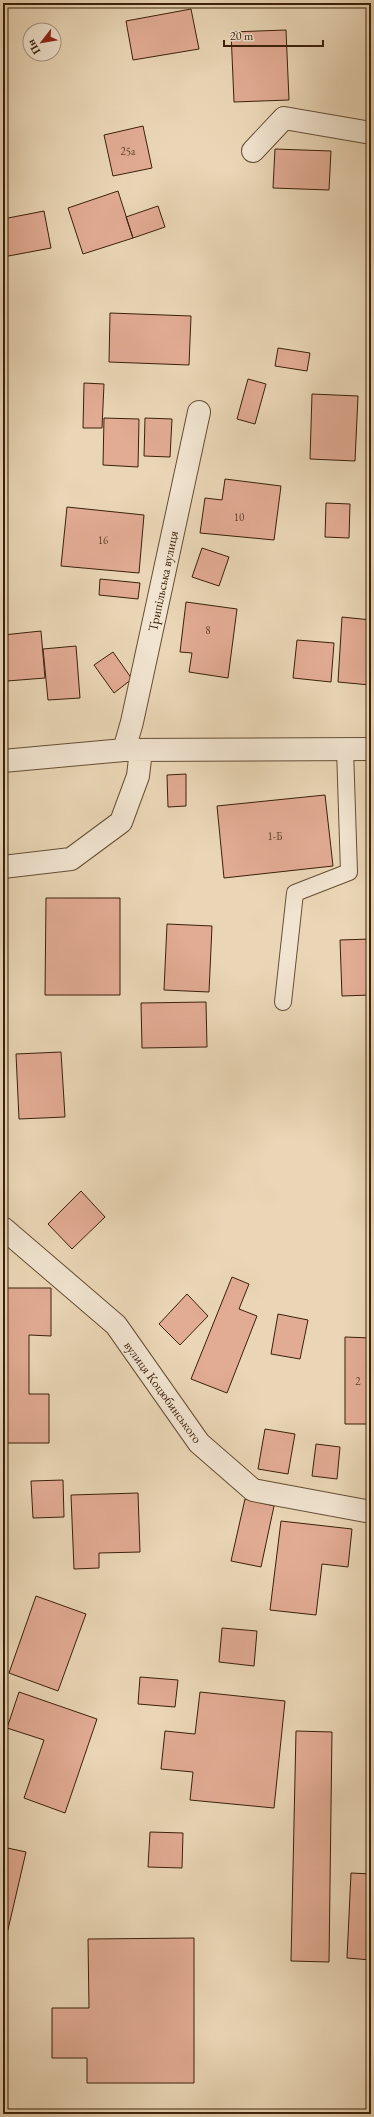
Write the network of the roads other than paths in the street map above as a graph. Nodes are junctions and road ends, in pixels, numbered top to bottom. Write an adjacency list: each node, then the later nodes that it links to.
1 (371, 133): 2 (street)
2 (253, 151)
3 (199, 412): 6 (street, Трипільська вулиця)
4 (345, 749): 5 (street); 6 (street); 9 (lane)
5 (371, 749)
6 (133, 750): 7 (street); 8 (street, Трипільська вулиця)
7 (3, 761)
8 (3, 867)
9 (283, 1002)
10 (3, 1228): 11 (street, вулиця Коцюбинського)
11 (371, 1512)

